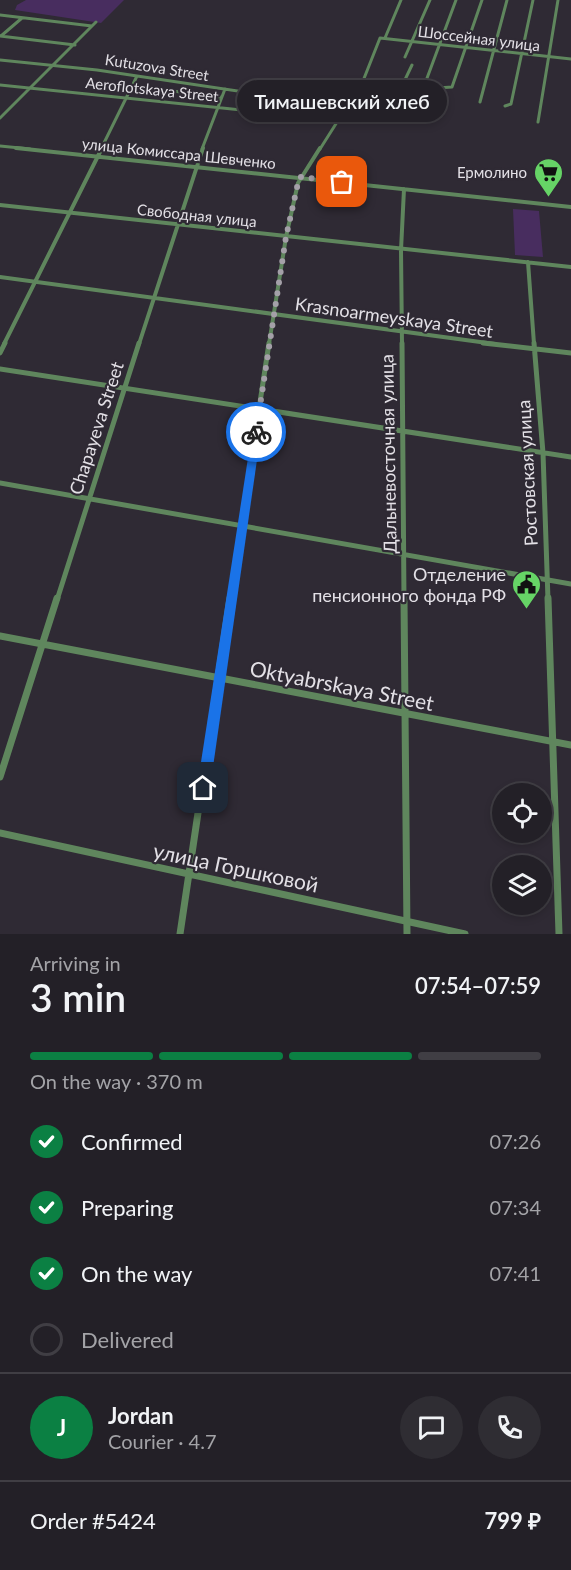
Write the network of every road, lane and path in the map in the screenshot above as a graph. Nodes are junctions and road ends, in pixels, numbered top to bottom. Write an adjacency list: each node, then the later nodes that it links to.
1 (401, 0): 13 (street, Шоссейная улица)
2 (430, 0): 14 (street)
3 (456, 0): 15 (street)
4 (482, 0): 17 (street)
5 (507, 0): 18 (street)
6 (533, 0): 19 (street)
7 (558, 0): 21 (street)
8 (0, 15): 9 (street)
9 (22, 18): 11 (street); 12 (street)
10 (96, 22): 11 (street)
11 (92, 26): 16 (street)
12 (0, 36): 16 (street)
13 (385, 38): 14 (street, Шоссейная улица); 27 (street, Шоссейная улица)
14 (413, 41): 15 (street, Шоссейная улица); 20 (street)
15 (440, 44): 17 (street, Шоссейная улица); 33 (street)
16 (75, 45): 24 (street)
17 (466, 47): 18 (street, Шоссейная улица); 33 (street)
18 (494, 50): 19 (street, Шоссейная улица); 37 (street)
19 (521, 54): 21 (street, Шоссейная улица); 38 (street)
20 (405, 57)
21 (550, 57): 22 (street, Шоссейная улица); 42 (street)
22 (571, 59)
23 (0, 60): 24 (street, Kutuzova Street)
24 (54, 65): 26 (street, Kutuzova Street); 31 (street)
25 (412, 65): 30 (street)
26 (137, 76): 29 (street); 32 (street, Kutuzova Street)
27 (362, 82): 30 (street); 41 (street, Шоссейная улица)
28 (0, 85): 31 (street, Aeroflotskaya Street)
29 (132, 86): 34 (street); 35 (street)
30 (402, 86): 33 (street)
31 (31, 88): 35 (street, Aeroflotskaya Street); 40 (street)
32 (225, 89): 34 (street, Chapayeva Street); 36 (street, Kutuzova Street)
33 (423, 89)
34 (221, 97): 39 (street, Chapayeva Street)
35 (127, 98): 39 (street, Aeroflotskaya Street); 44 (street)
36 (311, 102)
37 (480, 102)
38 (505, 106)
39 (218, 107): 41 (street, Aeroflotskaya Street); 45 (street, Chapayeva Street)
40 (0, 118)
41 (338, 120): 46 (street, Шоссейная улица)
42 (538, 122)
43 (0, 146): 44 (street, улица Комиссара Шевченко)
44 (97, 156): 45 (street, улица Комиссара Шевченко); 50 (street)
45 (196, 166): 46 (street, улица Комиссара Шевченко); 51 (street, Chapayeva Street)
46 (301, 177): 47 (street, улица Комиссара Шевченко); 52 (street, Шоссейная улица)
47 (404, 189): 49 (street, улица Комиссара Шевченко); 53 (street, Дальневосточная улица)
48 (0, 205): 50 (street, Свободная улица)
49 (571, 207)
50 (69, 213): 51 (street, Свободная улица); 57 (street)
51 (178, 225): 52 (street, Свободная улица); 58 (street, Chapayeva Street)
52 (286, 237): 53 (street, Свободная улица); 59 (street, Шоссейная улица)
53 (401, 250): 54 (street, Свободная улица); 60 (street, Дальневосточная улица)
54 (528, 262): 55 (street, Свободная улица); 61 (street, Ростовская улица)
55 (571, 267)
56 (0, 277): 57 (street, Krasnoarmeyskaya Street)
57 (36, 282): 58 (street, Krasnoarmeyskaya Street); 62 (street)
58 (153, 299): 59 (street, Krasnoarmeyskaya Street); 65 (street, Chapayeva Street)
59 (273, 315): 60 (street, Krasnoarmeyskaya Street); 66 (street, Шоссейная улица)
60 (402, 333): 61 (street, Krasnoarmeyskaya Street); 67 (street, Дальневосточная улица)
61 (534, 349): 63 (street, Krasnoarmeyskaya Street); 68 (street, Ростовская улица)
62 (0, 353)
63 (571, 353)
64 (0, 369): 65 (street)
65 (125, 387): 66 (street); 71 (street, Chapayeva Street)
66 (260, 409): 67 (street); 72 (street, Шоссейная улица)
67 (401, 430): 68 (street); 73 (street, Дальневосточная улица)
68 (543, 453): 69 (street); 74 (street, Ростовская улица)
69 (571, 457)
70 (0, 483): 71 (street)
71 (89, 498): 72 (street); 77 (street, Chapayeva Street)
72 (243, 526): 73 (street); 78 (street, Шоссейная улица)
73 (404, 555): 74 (street); 79 (street, Дальневосточная улица)
74 (548, 579): 75 (street); 80 (street, Ростовская улица)
75 (571, 584)
76 (0, 636): 77 (street, Oktyabrskaya Street)
77 (45, 644): 78 (street, Oktyabrskaya Street); 82 (street, Chapayeva Street)
78 (220, 678): 79 (street, Oktyabrskaya Street); 84 (street, Шоссейная улица)
79 (405, 713): 80 (street, Oktyabrskaya Street); 85 (street, Дальневосточная улица)
80 (554, 742): 81 (street, Oktyabrskaya Street); 89 (street, Ростовская улица)
81 (571, 745)
82 (0, 777)
83 (0, 833): 84 (street, улица Горшковой)
84 (190, 875): 85 (street, улица Горшковой); 86 (street, Шоссейная улица)
85 (407, 923): 87 (street, Дальневосточная улица); 88 (street, улица Горшковой)
86 (180, 934)
87 (407, 934)
88 (465, 934)
89 (559, 934)

